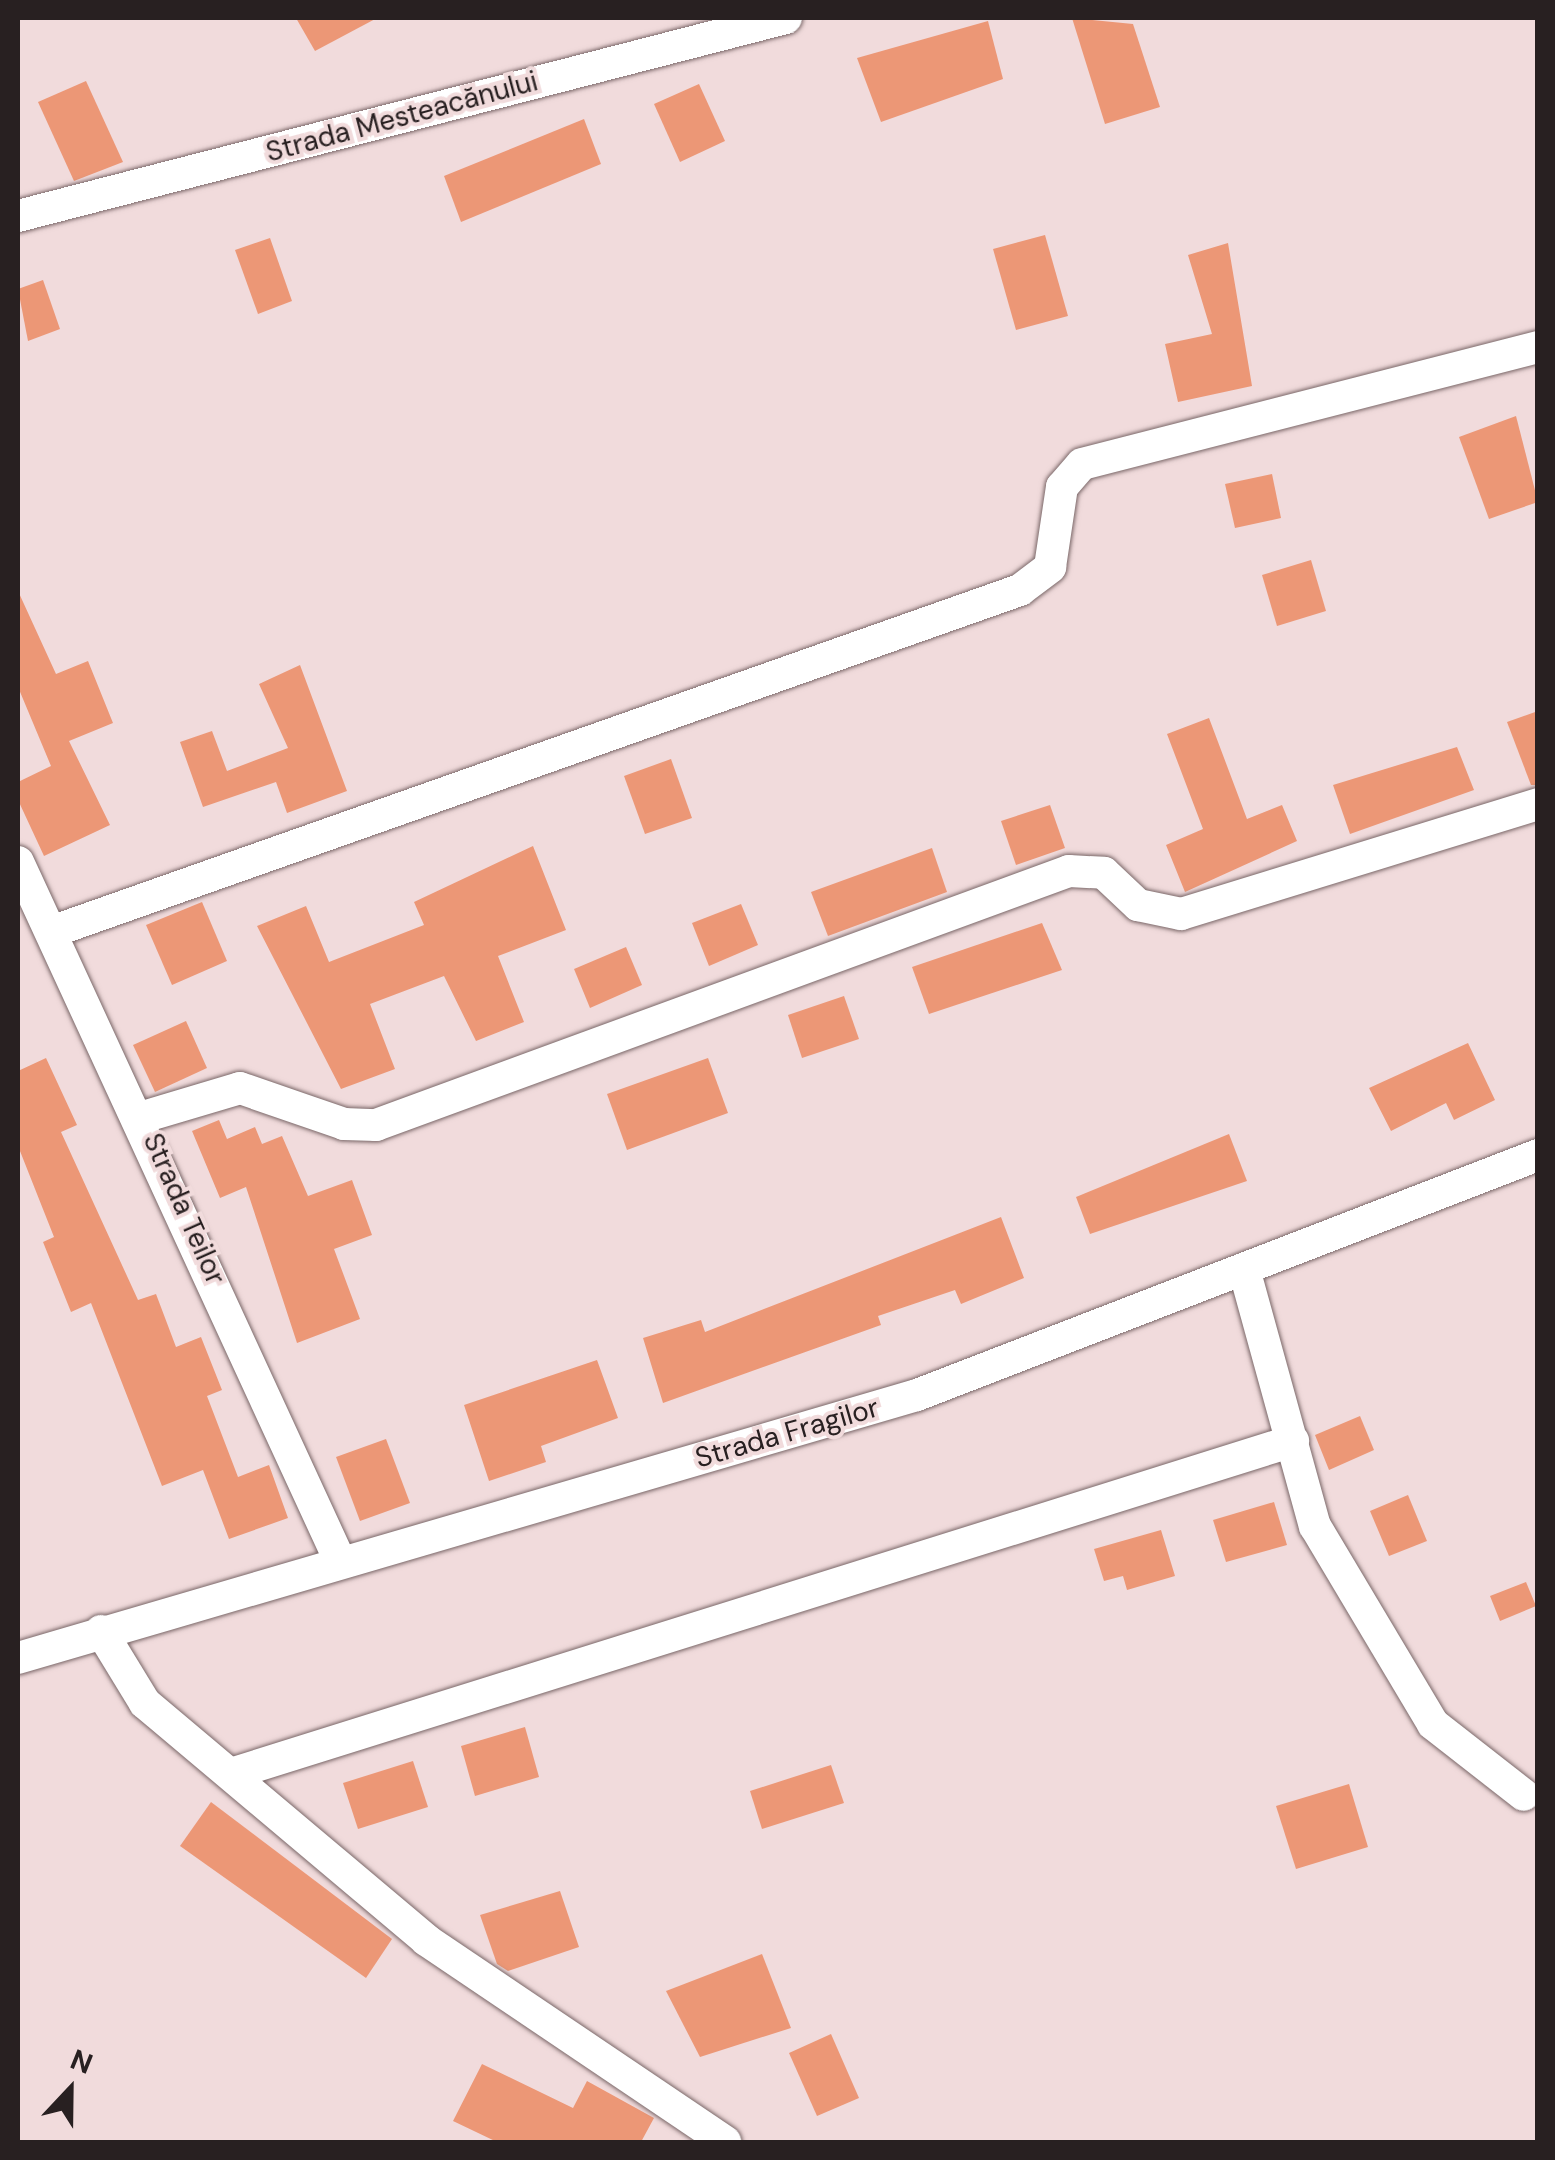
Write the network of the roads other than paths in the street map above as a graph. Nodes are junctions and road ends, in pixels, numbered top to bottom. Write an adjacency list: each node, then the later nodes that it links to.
1 (786, 18): 2 (street, Strada Mesteacănului)
2 (18, 216)
3 (1538, 348): 6 (street)
4 (1538, 804): 7 (street)
5 (18, 862): 6 (street, Strada Teilor)
6 (51, 932): 7 (street, Strada Teilor)
7 (143, 1117): 11 (street, Strada Teilor)
8 (1538, 1154): 9 (street, Strada Fragilor)
9 (1244, 1269): 10 (street); 11 (street, Strada Fragilor)
10 (1293, 1440): 14 (street); 15 (street)
11 (340, 1561): 12 (street, Strada Fragilor)
12 (101, 1631): 13 (street, Strada Fragilor); 14 (street)
13 (18, 1658)
14 (234, 1773): 16 (street)
15 (1524, 1795)
16 (725, 2142)

